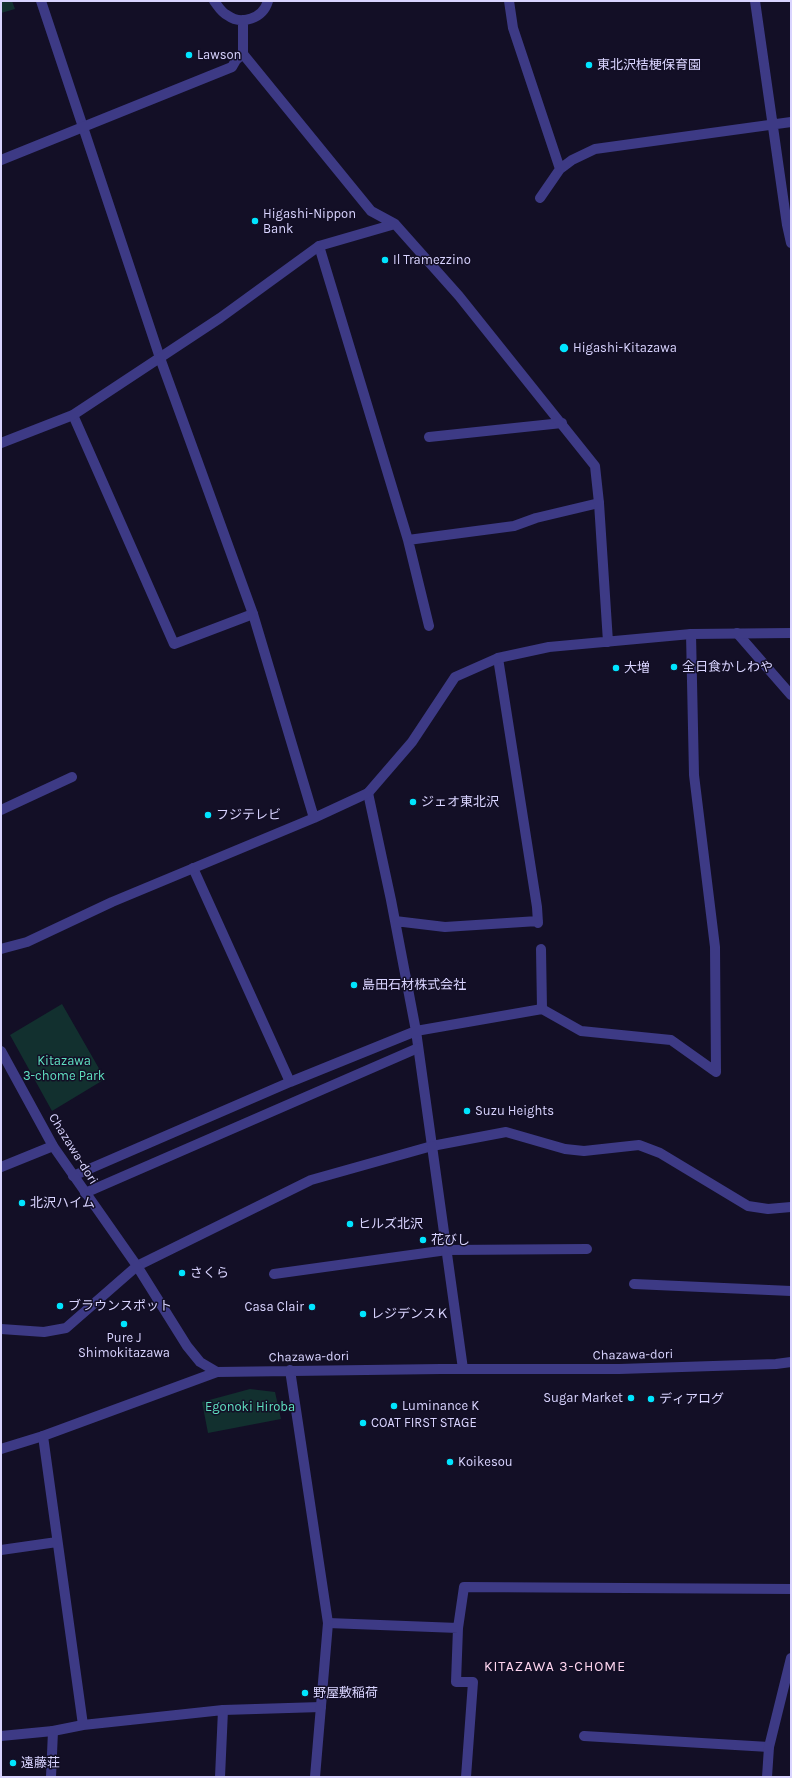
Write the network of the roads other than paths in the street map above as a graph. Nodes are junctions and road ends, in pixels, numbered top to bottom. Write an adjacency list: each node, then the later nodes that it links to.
1 (41, 1): 10 (street)
2 (214, 1): 6 (street)
3 (268, 1): 6 (street)
4 (509, 1): 12 (street)
5 (755, 1): 9 (street)
6 (243, 20): 7 (street)
7 (243, 54): 10 (street); 14 (street)
8 (791, 122): 9 (street)
9 (772, 126): 12 (street); 15 (street)
10 (83, 128): 11 (street); 17 (street)
11 (1, 160)
12 (560, 169): 13 (street)
13 (540, 198)
14 (395, 224): 16 (street); 19 (street)
15 (791, 242)
16 (319, 246): 17 (street); 23 (street)
17 (160, 358): 18 (street); 24 (street)
18 (73, 415): 21 (street); 24 (street)
19 (562, 423): 20 (street); 22 (street)
20 (429, 437)
21 (1, 443)
22 (599, 503): 23 (street); 29 (street)
23 (408, 540): 25 (street)
24 (253, 614): 35 (street)
25 (429, 626)
26 (737, 633): 27 (street); 28 (street); 31 (street)
27 (791, 633)
28 (691, 634): 29 (street); 40 (street)
29 (608, 642): 30 (street)
30 (498, 658): 33 (street); 37 (street)
31 (791, 695)
32 (72, 777): 34 (street)
33 (368, 793): 35 (street); 37 (street)
34 (1, 810)
35 (314, 818): 36 (street)
36 (193, 868): 38 (street); 44 (street)
37 (395, 921): 41 (street)
38 (1, 949)
39 (541, 950): 40 (street)
40 (542, 1009): 41 (street)
41 (416, 1031): 42 (street); 44 (street)
42 (418, 1048): 46 (street); 49 (street)
43 (1, 1051): 45 (street, Chazawa-dori)
44 (290, 1082): 48 (street)
45 (53, 1146): 47 (street); 48 (street, Chazawa-dori)
46 (432, 1146): 50 (street); 52 (street); 53 (street)
47 (1, 1167)
48 (73, 1176): 49 (street, Chazawa-dori)
49 (85, 1193): 53 (street, Chazawa-dori)
50 (791, 1207)
51 (587, 1249): 52 (street)
52 (447, 1250): 54 (street); 59 (street)
53 (137, 1266): 57 (street); 61 (street, Chazawa-dori)
54 (274, 1274)
55 (634, 1284): 56 (street)
56 (791, 1291)
57 (1, 1329)
58 (791, 1362): 59 (street, Chazawa-dori)
59 (463, 1369): 60 (street, Chazawa-dori)
60 (290, 1370): 61 (street, Chazawa-dori); 67 (street)
61 (217, 1372): 62 (street)
62 (43, 1436): 63 (street); 64 (street)
63 (1, 1449)
64 (57, 1542): 65 (street); 72 (street)
65 (1, 1550)
66 (791, 1589): 68 (street)
67 (328, 1623): 68 (street); 70 (street)
68 (458, 1628): 80 (street)
69 (791, 1658): 76 (street)
70 (321, 1707): 71 (street); 79 (street)
71 (223, 1710): 72 (street); 78 (street)
72 (83, 1725): 73 (street)
73 (53, 1731): 74 (street); 77 (street)
74 (1, 1736)
75 (584, 1736): 76 (street)
76 (769, 1747): 81 (street)
77 (51, 1777)
78 (220, 1777)
79 (315, 1777)
80 (466, 1777)
81 (767, 1777)

